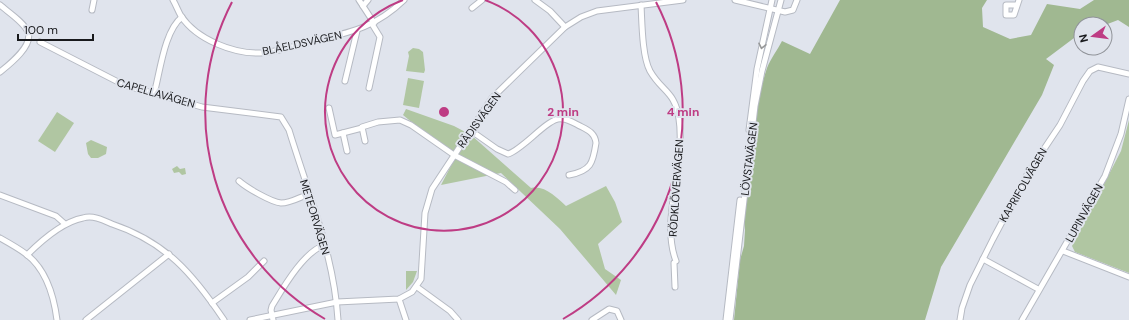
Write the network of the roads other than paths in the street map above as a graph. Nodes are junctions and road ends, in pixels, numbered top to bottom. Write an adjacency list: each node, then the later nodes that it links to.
1 (94, 0): 20 (street)
2 (173, 0): 22 (street, BLÅELDSVÄGEN)
3 (359, 0): 17 (street)
4 (368, 0): 17 (street)
5 (404, 0): 23 (street, BLÅELDSVÄGEN)
6 (482, 0): 18 (street)
7 (535, 0): 24 (street)
8 (683, 0): 15 (street, RÄDISVÄGEN)
9 (735, 0): 19 (street)
10 (772, 0): 19 (street, LÖVSTAVÄGEN)
11 (781, 0): 21 (street, LÖVSTAVÄGEN)
12 (797, 0): 21 (street)
13 (1019, 0): 16 (street)
14 (0, 5): 27 (street)
15 (641, 5): 24 (street, RÄDISVÄGEN); 56 (street, RÖDKLÖVERVÄGEN)
16 (1016, 5)
17 (363, 6): 23 (street)
18 (472, 8)
19 (770, 8): 21 (street); 71 (street, LÖVSTAVÄGEN, one-way to 71)
20 (92, 10)
21 (778, 10): 72 (street, LÖVSTAVÄGEN)
22 (182, 17): 25 (street, BLÅELDSVÄGEN); 31 (street)
23 (373, 24): 25 (street, BLÅELDSVÄGEN); 30 (street)
24 (565, 27): 36 (street, RÄDISVÄGEN)
25 (357, 31): 29 (street, BLÅELDSVÄGEN)
26 (40, 42): 31 (street, CAPELLAVÄGEN)
27 (0, 72)
28 (1129, 74): 52 (street, KAPRIFOLVÄGEN)
29 (345, 81)
30 (369, 88)
31 (154, 94): 34 (street, CAPELLAVÄGEN)
32 (1129, 100): 49 (street, LUPINVÄGEN)
33 (329, 108): 37 (street)
34 (281, 117): 44 (street, METEORVÄGEN)
35 (362, 128): 37 (street); 38 (street); 40 (street)
36 (470, 130): 40 (street, RÄDISVÄGEN); 41 (street)
37 (343, 133): 39 (street)
38 (365, 142)
39 (347, 151)
40 (454, 155): 43 (street); 55 (street, RÄDISVÄGEN)
41 (569, 175)
42 (239, 181): 44 (street)
43 (515, 190)
44 (309, 194): 48 (street, METEORVÄGEN)
45 (0, 195): 46 (street)
46 (65, 224): 50 (street); 51 (street)
47 (0, 238): 51 (street)
48 (325, 245): 59 (street, METEORVÄGEN); 61 (street)
49 (1063, 251): 54 (street); 57 (street, LUPINVÄGEN)
50 (168, 254): 60 (street); 63 (street)
51 (27, 255): 62 (street)
52 (983, 259): 57 (street); 73 (street, KAPRIFOLVÄGEN)
53 (264, 261): 60 (street)
54 (1129, 277)
55 (417, 287): 58 (street); 68 (street)
56 (675, 287)
57 (1038, 289): 74 (street, LUPINVÄGEN)
58 (399, 299): 59 (street); 67 (street)
59 (337, 302): 61 (street); 66 (street, METEORVÄGEN)
60 (212, 303): 64 (street)
61 (273, 318): 65 (street)
62 (57, 320)
63 (86, 320)
64 (224, 320)
65 (250, 320)
66 (338, 320)
67 (406, 320)
68 (458, 320)
69 (592, 320): 70 (street)
70 (621, 320)
71 (726, 320)
72 (730, 320)
73 (960, 320)
74 (1022, 320)

